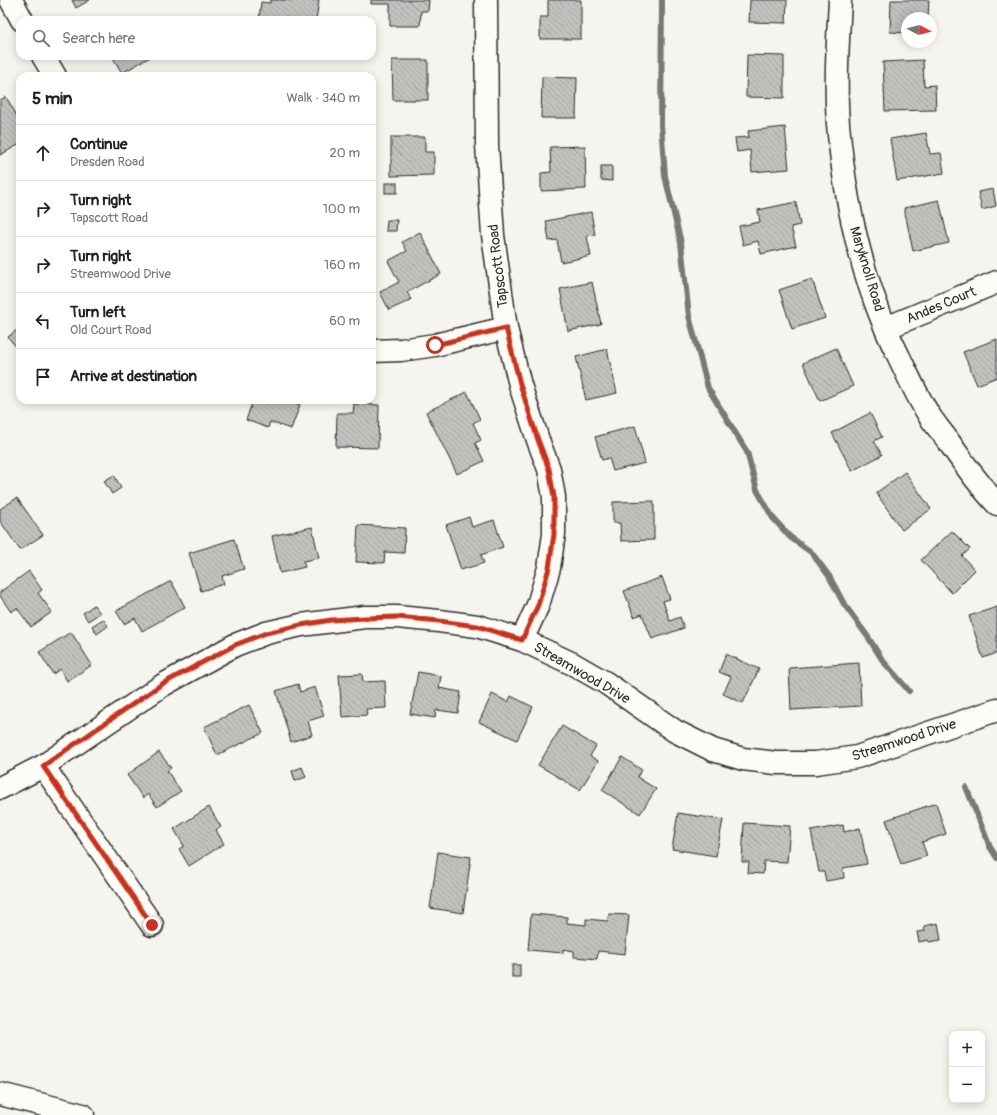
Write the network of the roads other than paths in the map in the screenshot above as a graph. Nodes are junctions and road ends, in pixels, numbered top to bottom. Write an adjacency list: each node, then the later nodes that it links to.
1 (11, 0): 4 (main road)
2 (486, 0): 8 (main road, Tapscott Road)
3 (840, 0): 9 (main road, Maryknoll Road)
4 (20, 16)
5 (45, 60): 6 (main road)
6 (53, 72)
7 (997, 282): 9 (main road, Andes Court)
8 (506, 328): 10 (main road); 12 (main road, Tapscott Road)
9 (886, 328): 11 (main road, Maryknoll Road)
10 (376, 351)
11 (997, 504)
12 (522, 640): 13 (main road, Streamwood Drive); 14 (main road, Streamwood Drive)
13 (997, 710)
14 (43, 766): 15 (main road, Streamwood Drive); 16 (main road)
15 (0, 788)
16 (152, 925)
17 (0, 1094): 18 (main road)
18 (83, 1115)

